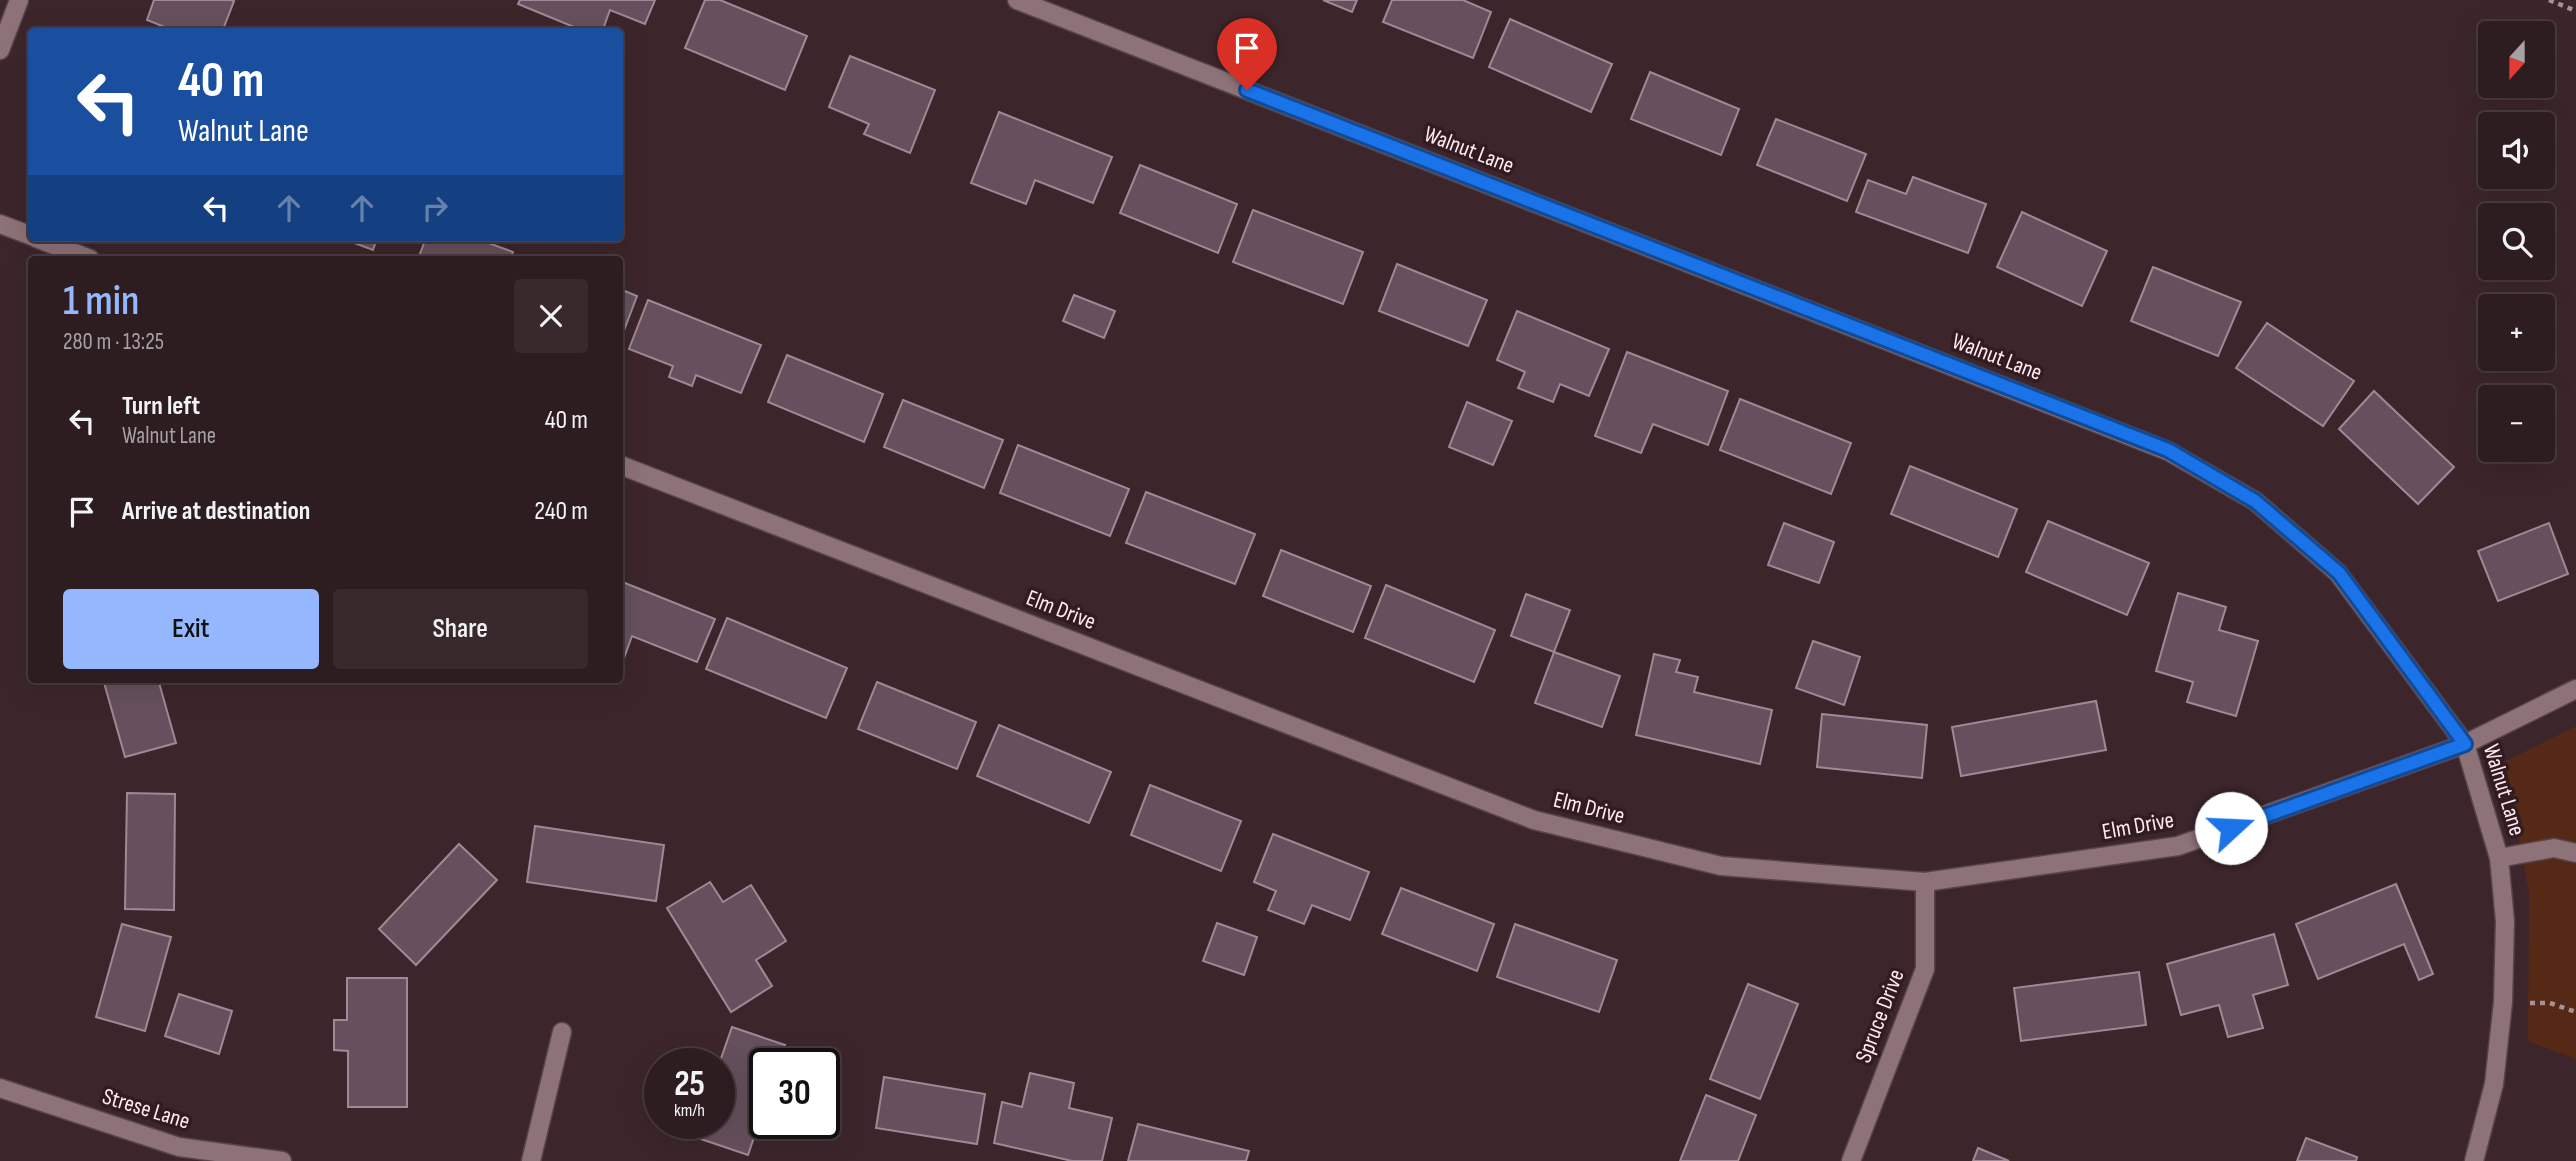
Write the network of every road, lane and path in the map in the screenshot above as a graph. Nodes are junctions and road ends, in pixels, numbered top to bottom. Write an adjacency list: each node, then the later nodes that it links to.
1 (19, 0): 5 (street)
2 (1017, 0): 12 (street, Walnut Lane)
3 (2549, 0): 4 (path)
4 (2576, 11)
5 (0, 50)
6 (0, 224): 7 (street)
7 (28, 235)
8 (47, 242): 9 (street)
9 (82, 256)
10 (623, 466): 15 (street, Elm Drive)
11 (2576, 689): 12 (street, Elm Drive)
12 (2465, 744): 14 (street, Walnut Lane); 15 (street, Elm Drive)
13 (2576, 853): 14 (street)
14 (2499, 858): 16 (street, Walnut Lane)
15 (1925, 882): 22 (street, Spruce Drive)
16 (2503, 1002): 17 (path); 23 (street, Walnut Lane)
17 (2576, 1012)
18 (562, 1032): 21 (street)
19 (0, 1088): 20 (street, Strese Lane)
20 (282, 1161)
21 (531, 1161)
22 (1851, 1161)
23 (2474, 1161)

